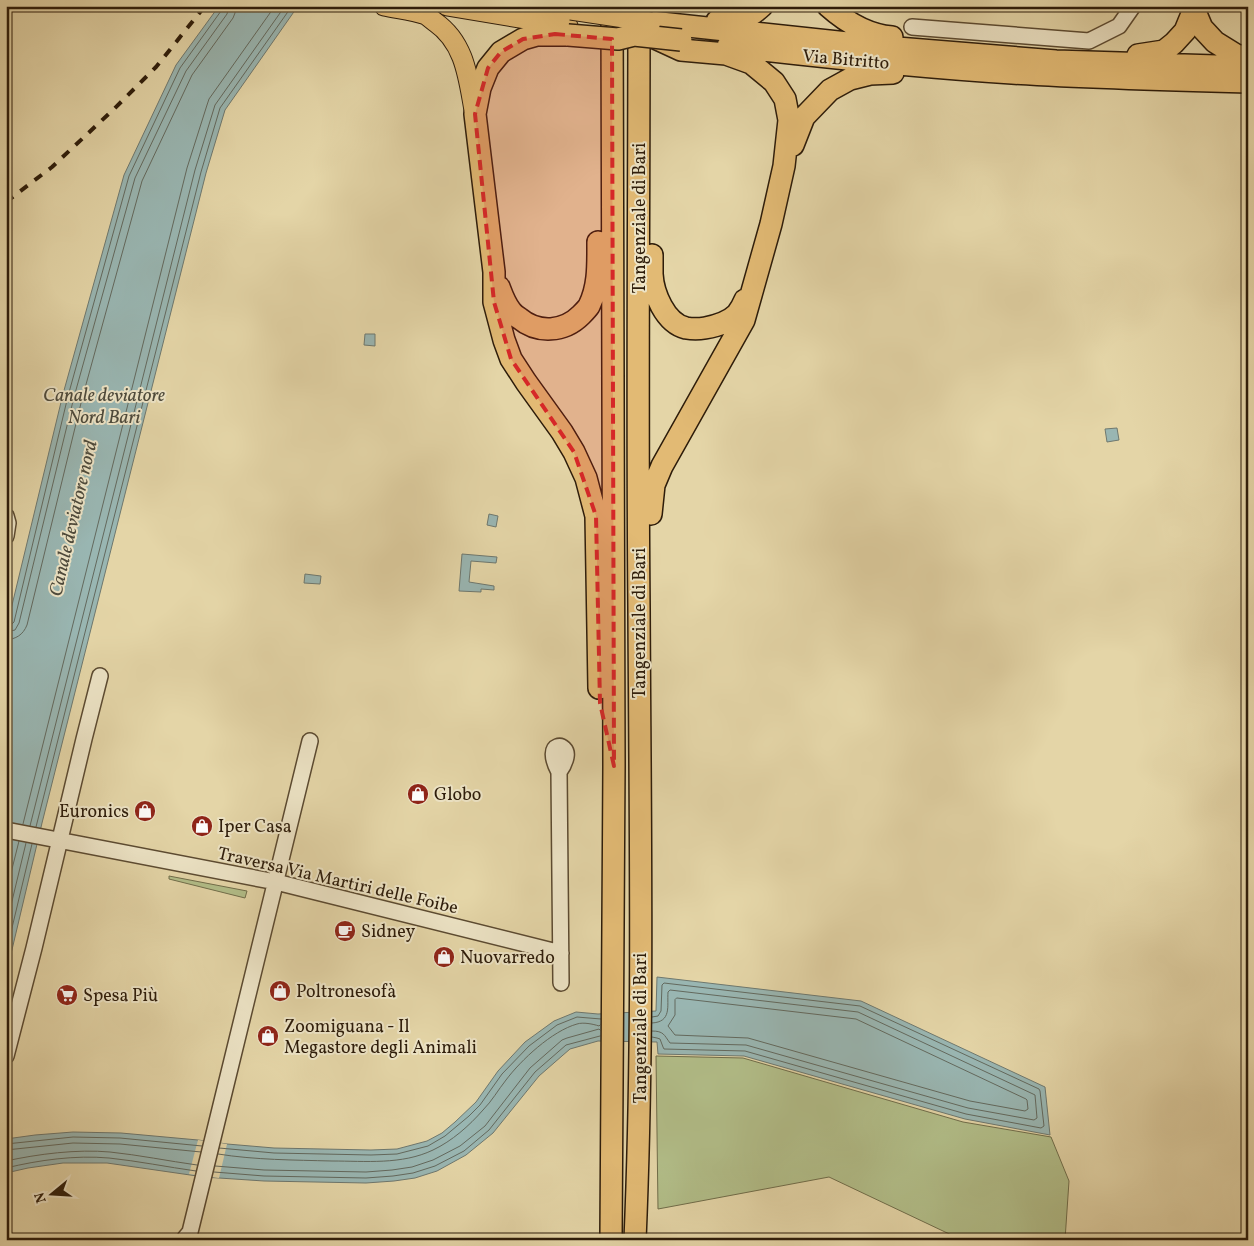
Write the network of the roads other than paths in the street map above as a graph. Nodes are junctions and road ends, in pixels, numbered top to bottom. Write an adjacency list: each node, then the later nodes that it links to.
1 (384, 6): 19 (main road)
2 (447, 6): 10 (main road)
3 (544, 6): 10 (main road)
4 (612, 6): 13 (highway, Tangenziale di Bari)
5 (762, 6): 9 (highway)
6 (828, 6): 15 (highway)
7 (1132, 6): 11 (street)
8 (1194, 7): 14 (highway); 17 (highway)
9 (643, 20): 10 (highway, bridge); 12 (highway, Via Bitritto, bridge); 20 (highway, Tangenziale di Bari); 21 (highway)
10 (569, 24): 19 (highway)
11 (912, 27)
12 (681, 33): 15 (highway, Via Bitritto); 17 (highway, Via Bitritto)
13 (612, 57): 22 (highway); 29 (highway, Tangenziale di Bari)
14 (1248, 58)
15 (1035, 59): 17 (highway, Via Bitritto)
16 (1248, 67): 17 (highway, Via Bitritto)
17 (1064, 69): 18 (highway, Via Bitritto); 21 (highway)
18 (1248, 82)
19 (475, 114): 22 (highway)
20 (639, 120): 23 (highway); 26 (highway, Tangenziale di Bari)
21 (784, 166): 23 (highway)
22 (494, 272): 29 (highway)
23 (752, 290): 26 (highway)
24 (6, 516): 25 (street)
25 (6, 536)
26 (638, 605): 39 (highway, Tangenziale di Bari)
27 (100, 676): 32 (street)
28 (310, 741): 33 (street)
29 (614, 766): 38 (highway, Tangenziale di Bari)
30 (559, 772): 34 (street)
31 (6, 830): 32 (street, Traversa Via Martiri delle Foibe)
32 (53, 839): 33 (street, Traversa Via Martiri delle Foibe); 36 (street)
33 (276, 882): 34 (street, Traversa Via Martiri delle Foibe); 37 (street)
34 (561, 953): 35 (street)
35 (561, 983)
36 (6, 1056)
37 (188, 1236)
38 (612, 1240)
39 (635, 1240)

